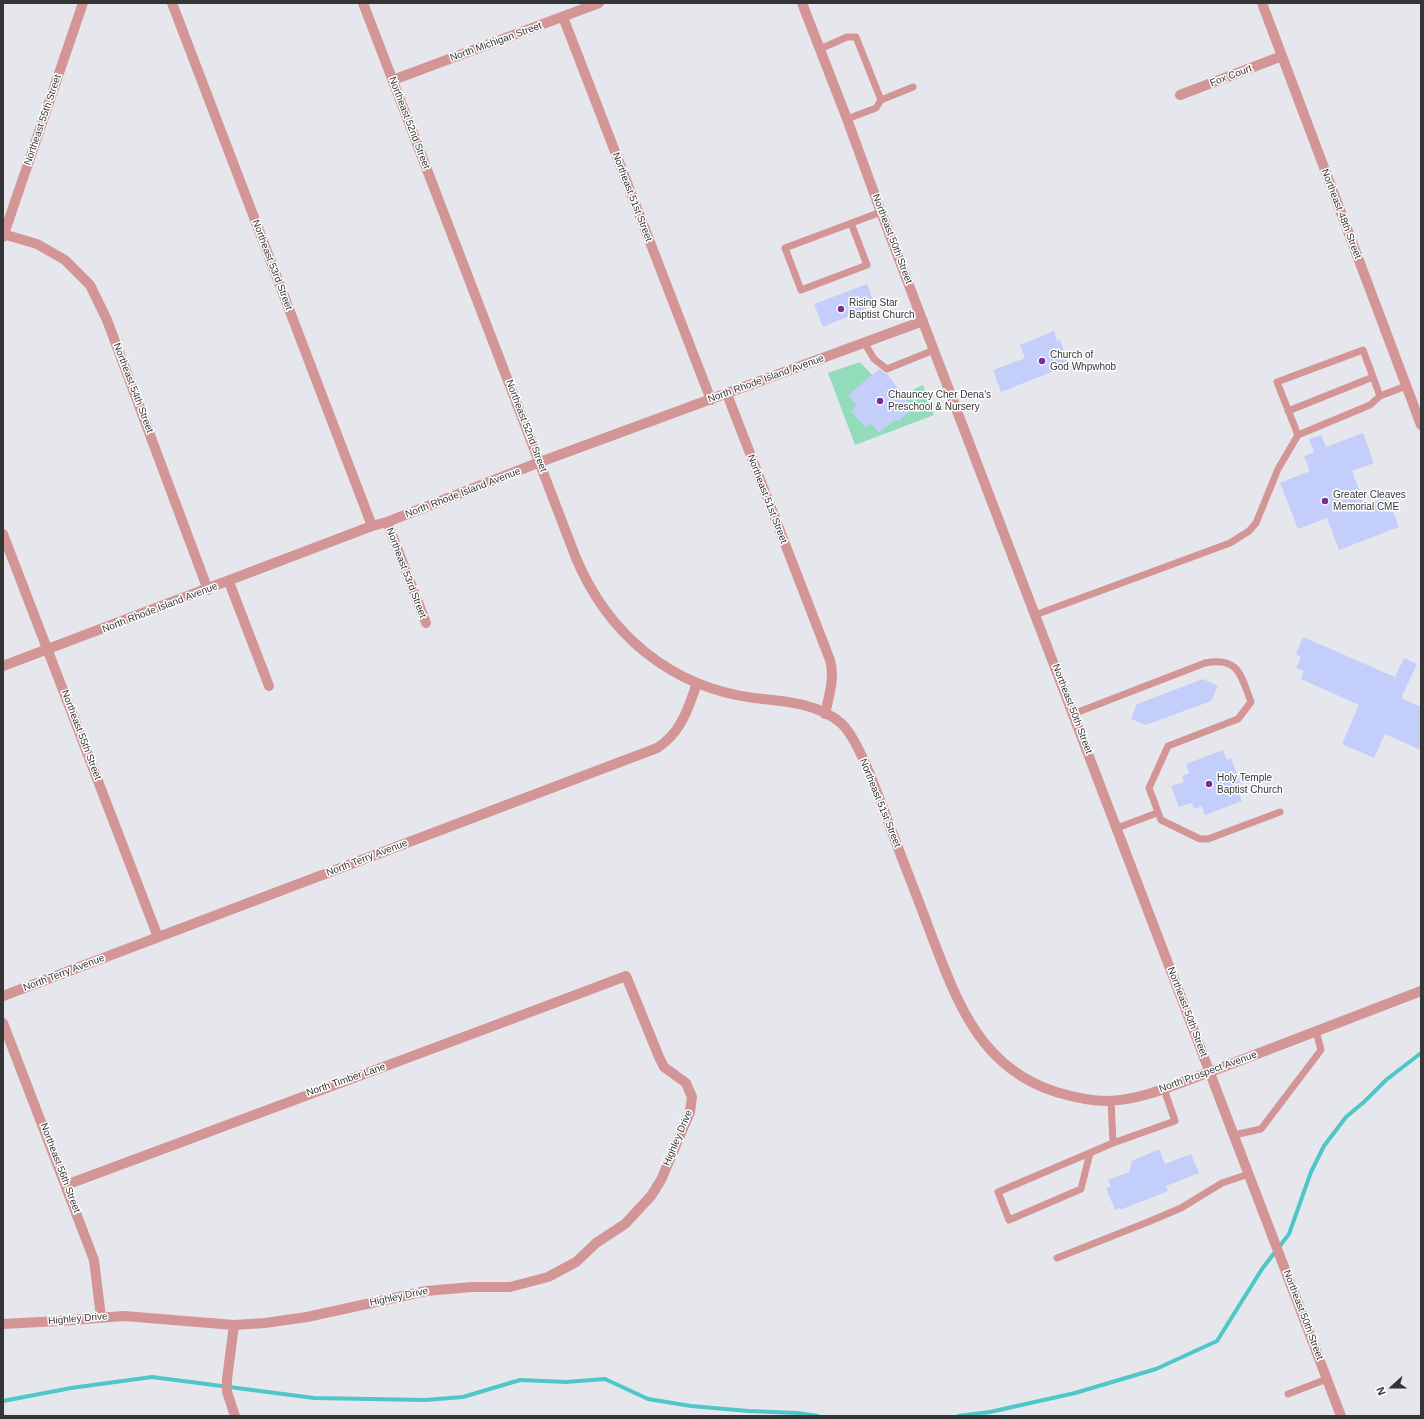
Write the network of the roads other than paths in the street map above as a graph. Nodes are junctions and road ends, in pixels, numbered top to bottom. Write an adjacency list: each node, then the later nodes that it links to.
1 (83, 3): 17 (street, Northeast 55th Street)
2 (172, 3): 31 (street, Northeast 53rd Street)
3 (363, 3): 10 (street, Northeast 52nd Street)
4 (599, 3): 7 (street, North Michigan Street)
5 (802, 3): 8 (street, Northeast 50th Street)
6 (1262, 3): 9 (street, Northeast 48th Street)
7 (563, 17): 10 (street, North Michigan Street); 25 (street, Northeast 51st Street)
8 (820, 49): 13 (lane); 14 (street, Northeast 50th Street)
9 (1282, 56): 12 (street, Fox Court); 22 (street, Northeast 48th Street)
10 (393, 80): 29 (street, Northeast 52nd Street)
11 (913, 87): 13 (lane)
12 (1180, 95)
13 (881, 100): 14 (lane)
14 (848, 119): 15 (street, Northeast 50th Street)
15 (881, 212): 16 (lane); 18 (street, Northeast 50th Street)
16 (851, 223): 16 (lane)
17 (3, 235): 34 (street, Northeast 54th Street)
18 (923, 321): 19 (street, North Rhode Island Avenue); 20 (street, Northeast 50th Street)
19 (864, 342): 20 (lane); 23 (street, North Rhode Island Avenue)
20 (934, 350): 35 (street, Northeast 50th Street)
21 (1373, 377): 24 (lane); 26 (lane); 26 (lane)
22 (1406, 386): 24 (lane); 27 (street, Northeast 48th Street)
23 (727, 394): 25 (street, North Rhode Island Avenue); 41 (street, Northeast 51st Street)
24 (1380, 396): 28 (lane)
25 (711, 400): 29 (street, North Rhode Island Avenue)
26 (1288, 411): 28 (lane)
27 (1421, 425)
28 (1298, 435): 35 (lane)
29 (540, 462): 30 (street, North Rhode Island Avenue); 39 (street, Northeast 52nd Street)
30 (387, 522): 31 (street, North Rhode Island Avenue); 36 (street, Northeast 53rd Street)
31 (372, 526): 33 (street, North Rhode Island Avenue)
32 (3, 534): 37 (street, Northeast 55th Street)
33 (229, 582): 34 (street, North Rhode Island Avenue); 40 (street)
34 (208, 590): 37 (street, North Rhode Island Avenue)
35 (1035, 615): 42 (street, Northeast 50th Street)
36 (426, 624)
37 (48, 650): 38 (street, North Rhode Island Avenue); 46 (street, Northeast 55th Street)
38 (3, 666)
39 (697, 683): 41 (street, Northeast 52nd Street); 46 (street, North Terry Avenue)
40 (269, 686)
41 (825, 714): 51 (street, Northeast 51st Street)
42 (1073, 714): 44 (lane); 45 (street, Northeast 50th Street)
43 (1280, 812): 44 (lane)
44 (1157, 813): 45 (lane)
45 (1117, 828): 52 (street, Northeast 50th Street)
46 (158, 937): 48 (street, North Terry Avenue)
47 (1421, 991): 50 (street, North Prospect Avenue)
48 (3, 996)
49 (3, 1023): 60 (street, Northeast 56th Street)
50 (1316, 1031): 52 (street, North Prospect Avenue); 56 (lane)
51 (996, 1057): 55 (street, North Prospect Avenue)
52 (1210, 1072): 53 (street, North Prospect Avenue); 56 (street, Northeast 50th Street)
53 (1164, 1089): 55 (street, North Prospect Avenue); 57 (lane)
54 (690, 1090): 60 (street, North Timber Lane); 64 (street, Highley Drive)
55 (1111, 1100): 57 (lane)
56 (1234, 1135): 59 (street, Northeast 50th Street)
57 (1113, 1143): 58 (lane)
58 (1090, 1153): 58 (lane)
59 (1249, 1174): 61 (lane); 65 (street, Northeast 50th Street)
60 (66, 1185): 62 (street, Northeast 56th Street)
61 (1057, 1258)
62 (101, 1317): 63 (street, Highley Drive); 64 (street, Highley Drive)
63 (3, 1324)
64 (234, 1325): 67 (street)
65 (1327, 1379): 66 (lane); 68 (street, Northeast 50th Street)
66 (1288, 1394)
67 (235, 1416)
68 (1341, 1416)

